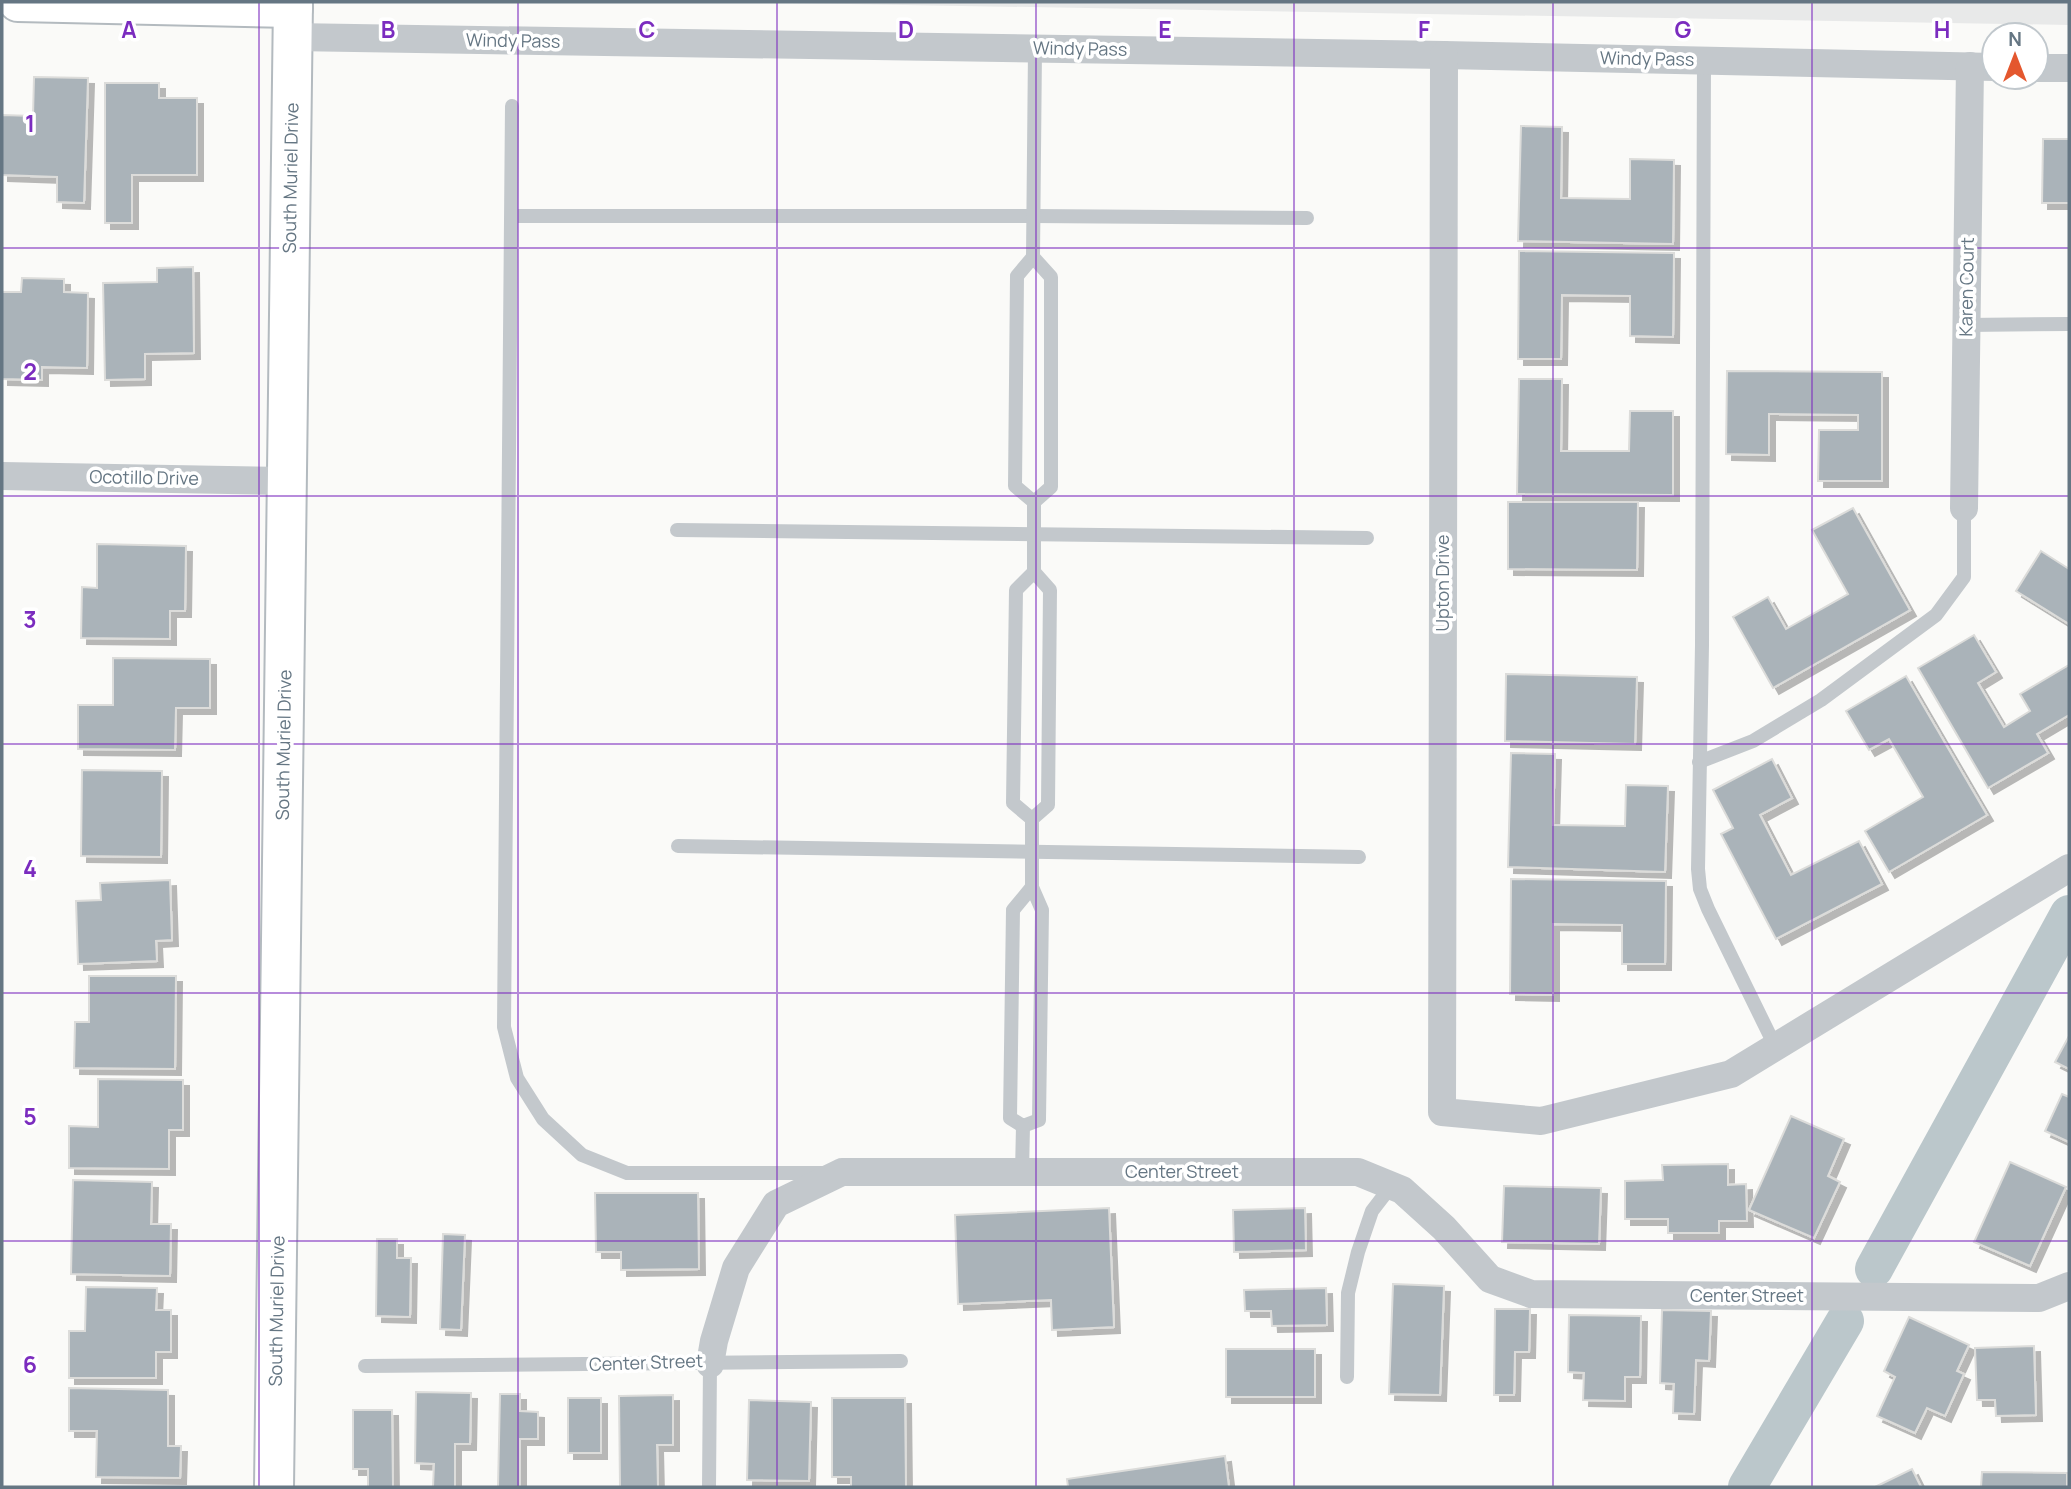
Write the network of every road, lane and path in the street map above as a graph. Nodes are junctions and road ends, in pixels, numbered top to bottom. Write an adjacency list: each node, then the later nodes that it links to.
1 (18, 2): 2 (main road, Windy Pass)
2 (293, 16): 3 (street, Windy Pass); 18 (main road, South Muriel Drive)
3 (1035, 49): 4 (street, Windy Pass); 12 (lane)
4 (1444, 55): 5 (street, Windy Pass); 32 (street, Upton Drive)
5 (1704, 61): 6 (street, Windy Pass); 25 (lane)
6 (1980, 67)
7 (2050, 68): 8 (street)
8 (2069, 68)
9 (1981, 91): 16 (street, Karen Court)
10 (512, 106): 11 (lane)
11 (512, 216): 12 (lane); 34 (lane)
12 (1033, 216): 13 (lane); 14 (lane)
13 (1307, 218)
14 (1033, 257): 19 (lane); 19 (lane)
15 (2069, 324): 16 (lane)
16 (1966, 325): 20 (street, Karen Court)
17 (2, 476): 18 (street, Ocotillo Drive)
18 (287, 481): 42 (main road, South Muriel Drive)
19 (1034, 502): 22 (lane)
20 (1964, 508): 25 (lane)
21 (677, 530): 22 (lane)
22 (1034, 534): 23 (lane); 24 (lane)
23 (1367, 538)
24 (1034, 572): 26 (lane); 26 (lane)
25 (1699, 762): 32 (lane)
26 (1032, 819): 28 (lane)
27 (678, 846): 28 (lane)
28 (1032, 852): 29 (lane); 31 (lane)
29 (1359, 857)
30 (2069, 868): 32 (street)
31 (1032, 887): 33 (lane); 33 (lane)
32 (1775, 1046)
33 (1023, 1126): 35 (lane)
34 (842, 1172): 35 (street, Center Street); 39 (street, Center Street)
35 (1022, 1172): 36 (street, Center Street)
36 (1392, 1185): 37 (street, Center Street); 41 (lane)
37 (2069, 1286)
38 (901, 1361): 39 (lane)
39 (710, 1364): 40 (lane, Center Street); 43 (lane)
40 (365, 1366)
41 (1347, 1377)
42 (274, 1487)
43 (709, 1487)

